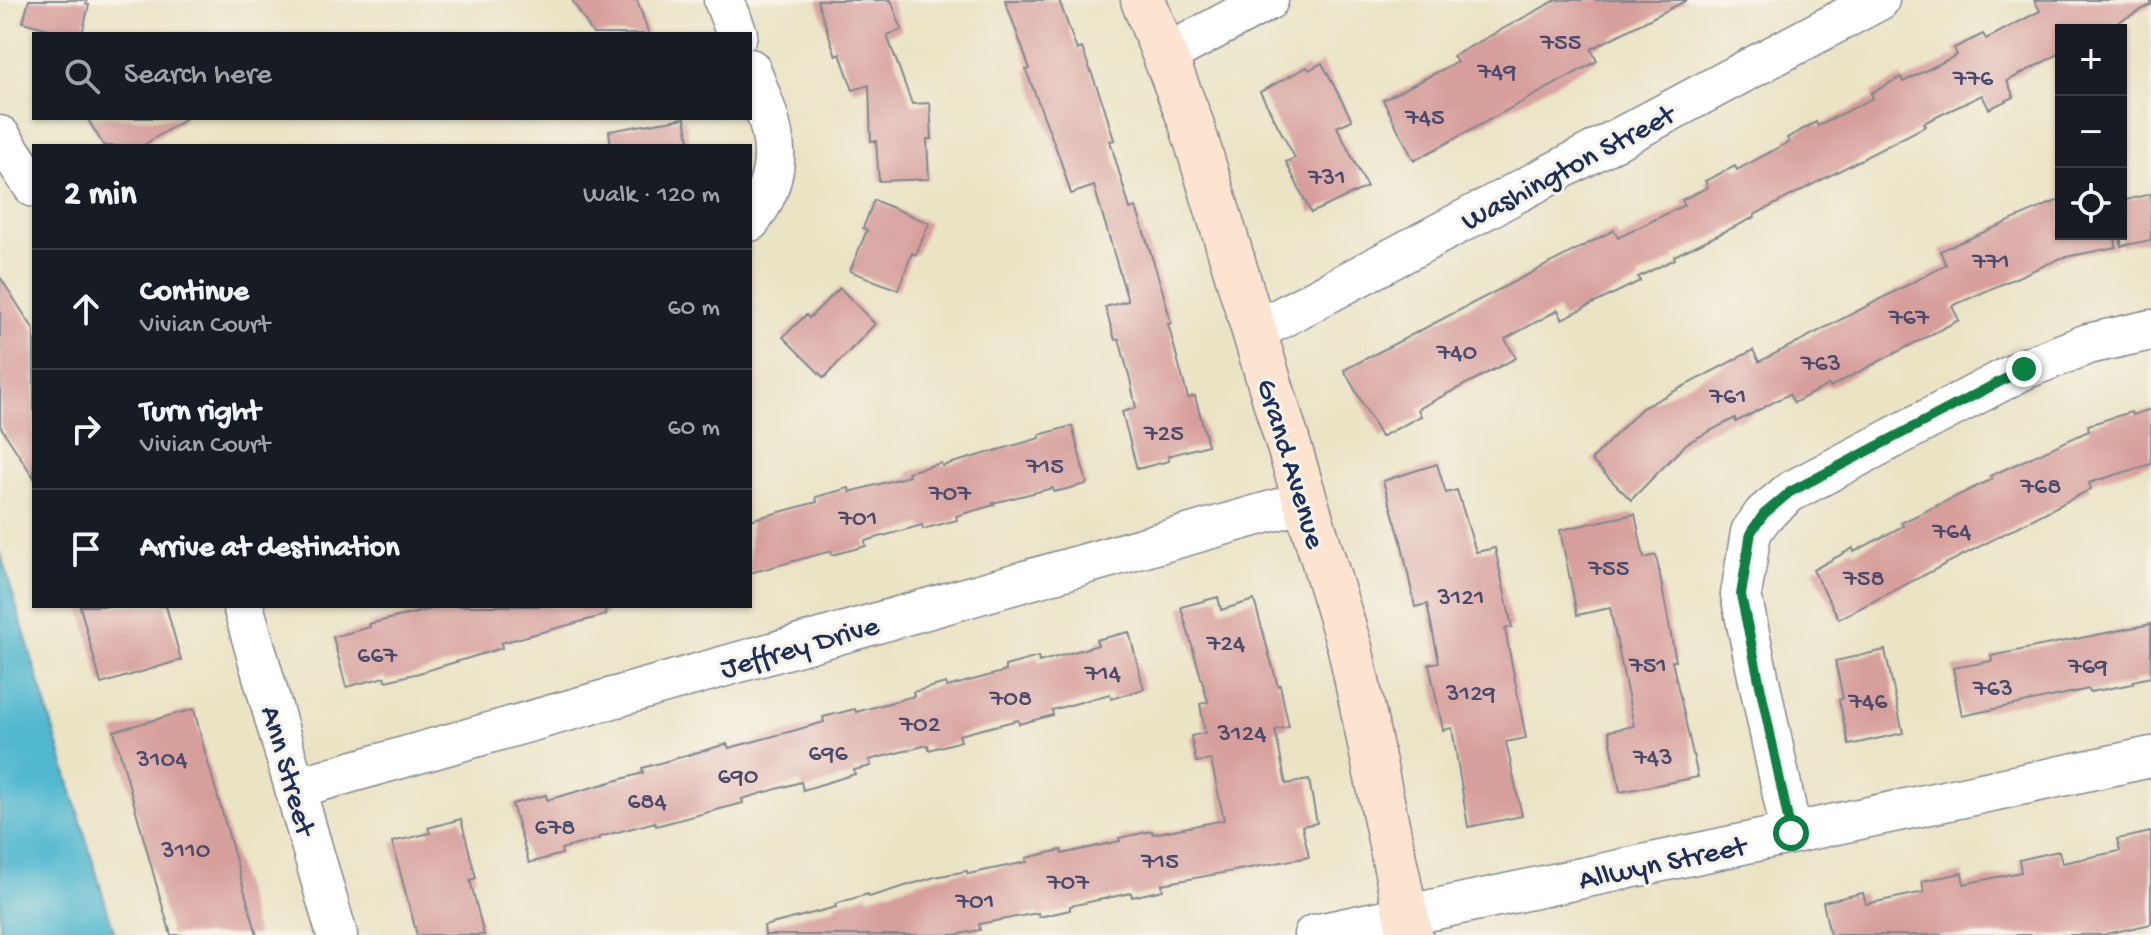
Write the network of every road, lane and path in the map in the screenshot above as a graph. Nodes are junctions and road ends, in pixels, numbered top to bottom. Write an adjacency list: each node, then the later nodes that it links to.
1 (724, 0): 5 (street)
2 (1143, 0): 6 (street, Grand Avenue)
3 (1268, 0): 6 (street)
4 (1879, 0): 12 (street, Washington Street)
5 (736, 32)
6 (1164, 56): 12 (street, Grand Avenue)
7 (752, 74): 10 (street)
8 (0, 136): 9 (street)
9 (32, 184)
10 (752, 218)
11 (2151, 330): 17 (street)
12 (1254, 332): 13 (street, Grand Avenue)
13 (1304, 502): 16 (street, Jeffrey Drive); 18 (street, Grand Avenue)
14 (244, 608): 16 (street, Ann Street)
15 (2151, 757): 17 (street, Allwyn Street)
16 (295, 788): 19 (street, Ann Street)
17 (1791, 833): 18 (street, Allwyn Street)
18 (1408, 925): 20 (street, Allwyn Street)
19 (337, 935)
20 (1314, 935)

